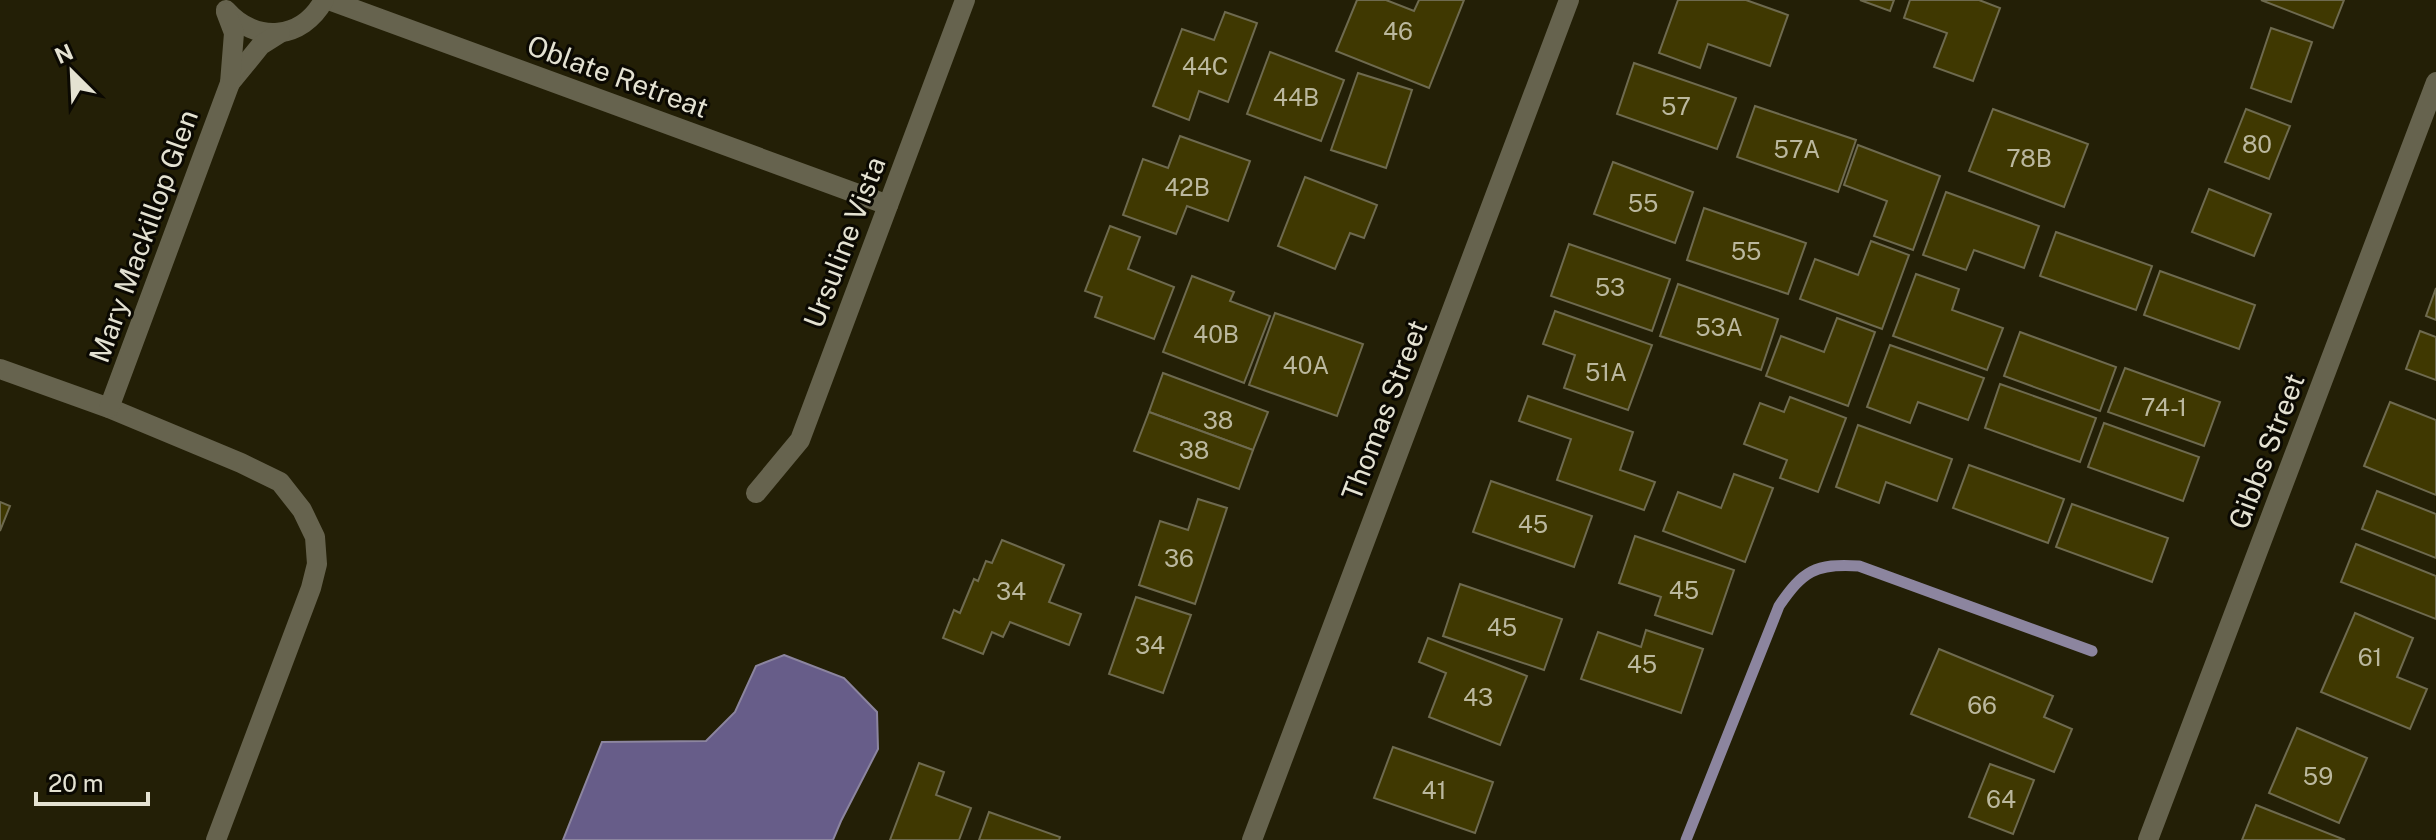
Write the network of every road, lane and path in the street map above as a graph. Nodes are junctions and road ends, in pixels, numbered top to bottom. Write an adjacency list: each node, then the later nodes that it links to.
1 (326, 0): 5 (street); 8 (street, Oblate Retreat)
2 (965, 0): 8 (street, Ursuline Vista)
3 (1569, 0): 13 (street, Thomas Street)
4 (223, 6): 5 (street); 7 (street)
5 (280, 33): 7 (street)
6 (2436, 82): 14 (street, Gibbs Street)
7 (230, 83): 10 (street, Mary Mackillop Glen)
8 (888, 205): 11 (street, Ursuline Vista)
9 (0, 369): 10 (street)
10 (109, 408): 12 (street)
11 (756, 493)
12 (216, 840)
13 (1252, 840)
14 (2148, 840)

